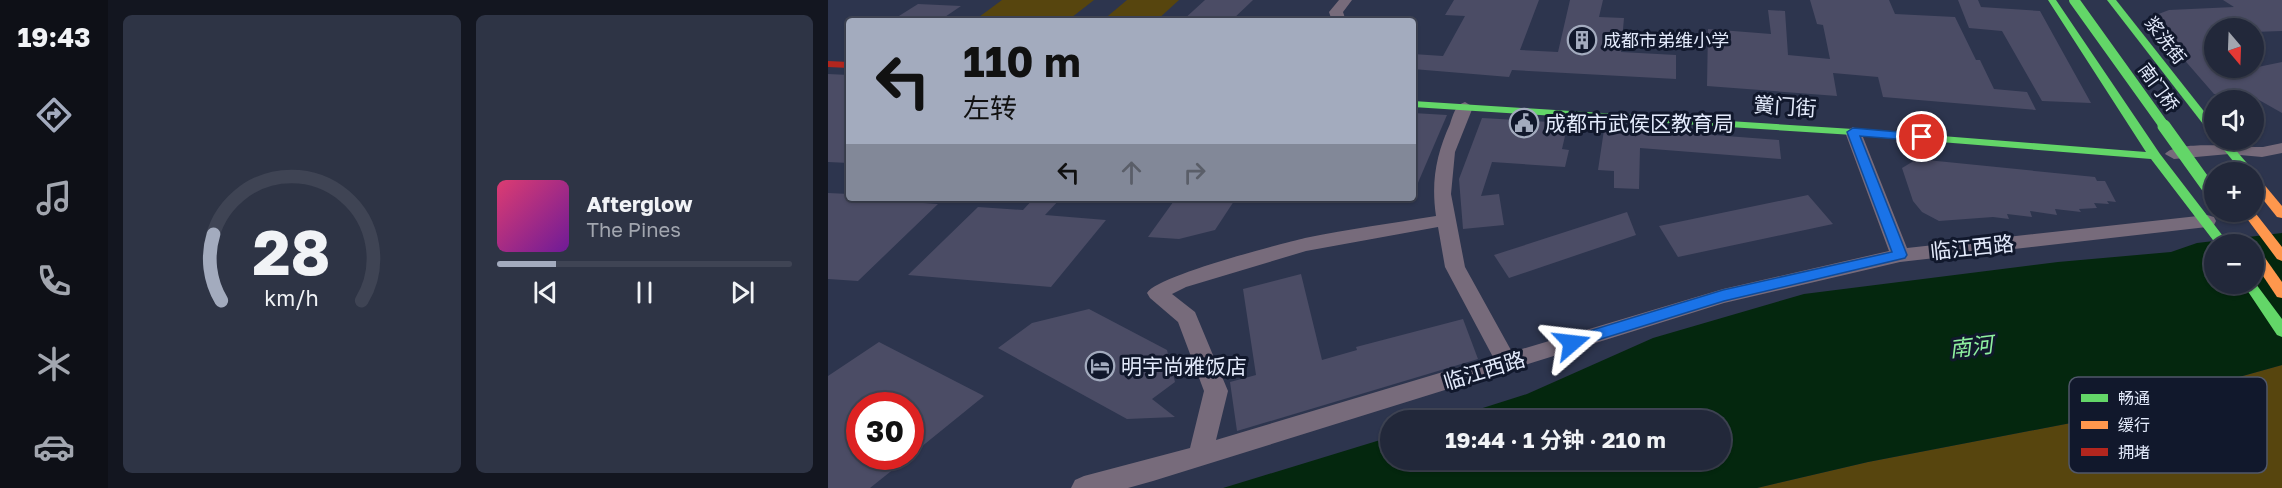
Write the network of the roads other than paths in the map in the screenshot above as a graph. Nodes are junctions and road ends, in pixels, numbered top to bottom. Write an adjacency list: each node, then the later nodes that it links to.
1 (1346, 0): 6 (street)
2 (2052, 0): 19 (main road)
3 (2074, 0): 22 (main road, 南门桥, bridge)
4 (2091, 0): 7 (main road)
5 (2111, 0): 12 (main road, 浆洗街)
6 (1338, 18)
7 (2112, 29)
8 (828, 64): 9 (main road)
9 (846, 65)
10 (1416, 104): 11 (main road, 黉门街)
11 (1465, 107): 13 (main road, 黉门街); 25 (street)
12 (2204, 118)
13 (1853, 132): 19 (main road, 黉门街); 29 (street)
14 (2190, 134): 20 (main road, 南门桥)
15 (2204, 148): 19 (street)
16 (2282, 148): 18 (street)
17 (2230, 150): 21 (main road)
18 (2253, 150)
19 (2155, 156): 27 (main road)
20 (2210, 162)
21 (2240, 162)
22 (2204, 181)
23 (2264, 192): 24 (main road)
24 (2282, 214)
25 (1446, 220): 35 (street); 36 (street)
26 (2256, 222): 30 (main road)
27 (2216, 234)
28 (2204, 235): 29 (street, 临江西路)
29 (1900, 255): 35 (street, 临江西路)
30 (2282, 256)
31 (2264, 267): 32 (main road)
32 (2282, 293)
33 (2257, 294): 34 (main road)
34 (2282, 331)
35 (1507, 363): 36 (street, 临江西路)
36 (1200, 456): 37 (street, 临江西路)
37 (1084, 488)

